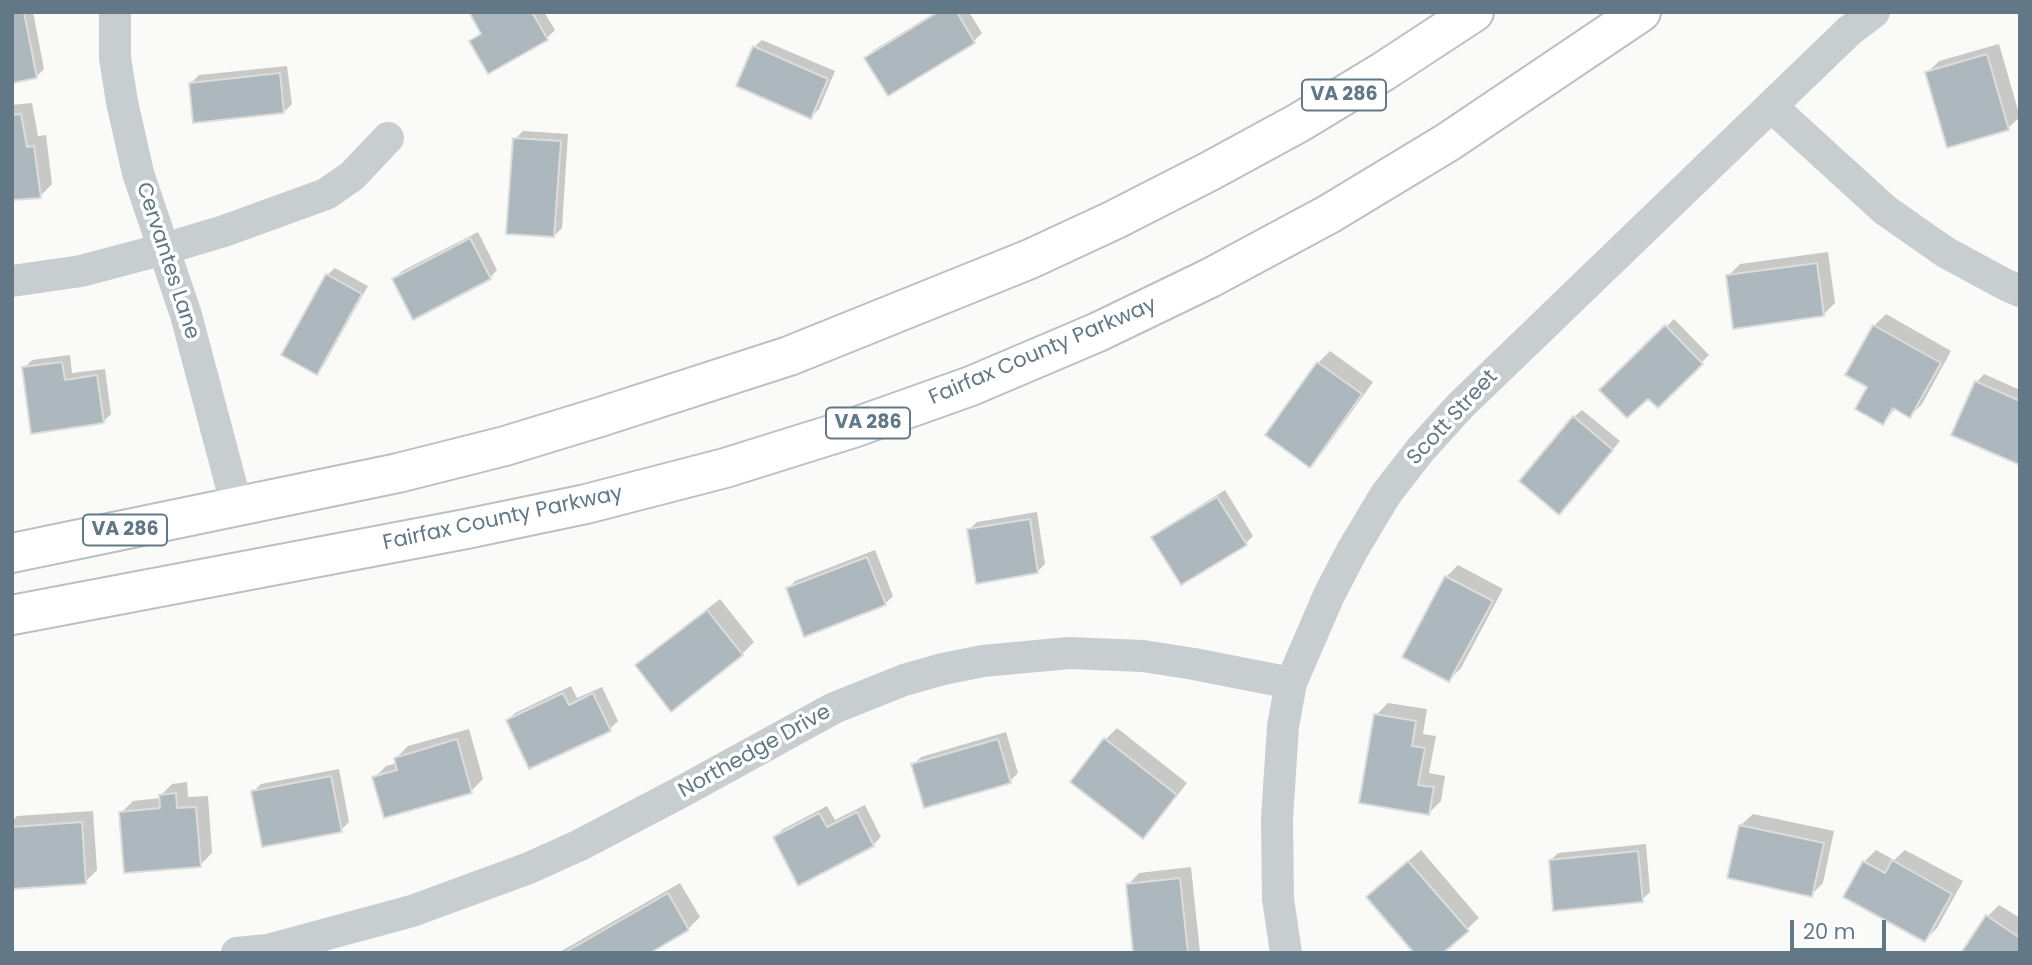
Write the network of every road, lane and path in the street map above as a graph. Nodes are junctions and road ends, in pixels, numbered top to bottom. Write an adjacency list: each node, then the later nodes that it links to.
1 (115, 12): 7 (street, Cervantes Lane)
2 (1474, 12): 10 (highway, VA 286)
3 (1642, 12): 12 (highway, Fairfax County Parkway / VA 286)
4 (1874, 12): 5 (street, Scott Street)
5 (1772, 107): 9 (street); 13 (street, Scott Street)
6 (388, 138): 7 (street)
7 (164, 249): 8 (street); 10 (street, Cervantes Lane)
8 (12, 281)
9 (2020, 291)
10 (237, 508): 11 (highway, VA 286)
11 (12, 553)
12 (12, 615)
13 (1291, 683): 14 (street, Northedge Drive); 15 (street, Scott Street)
14 (258, 952)
15 (1286, 953)

